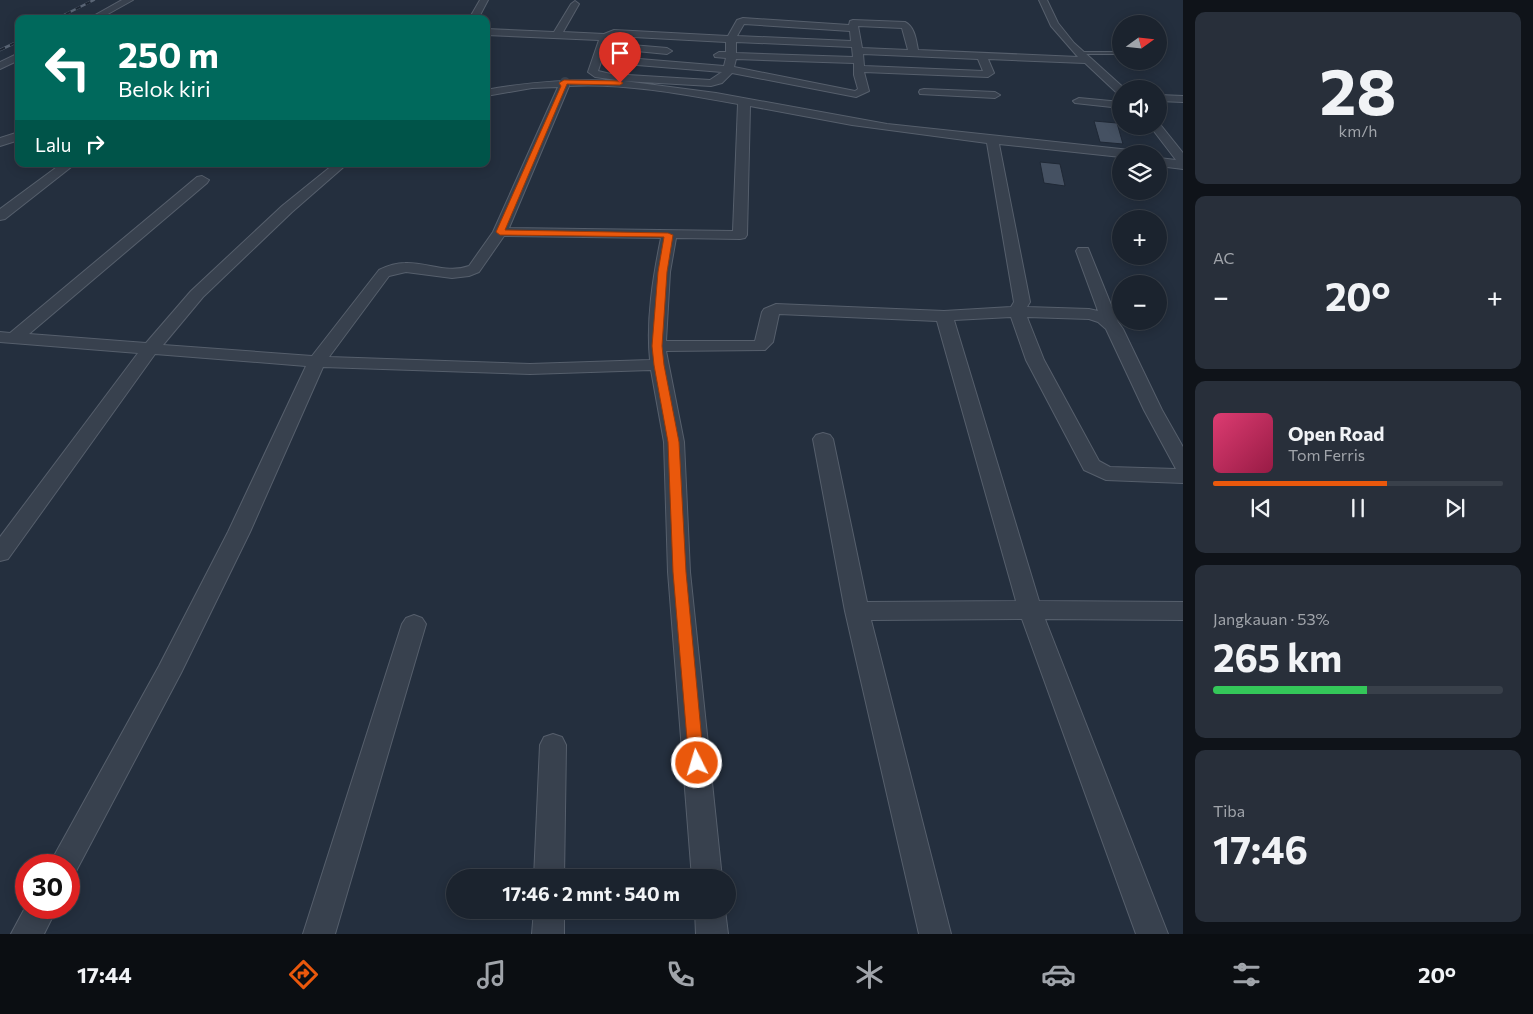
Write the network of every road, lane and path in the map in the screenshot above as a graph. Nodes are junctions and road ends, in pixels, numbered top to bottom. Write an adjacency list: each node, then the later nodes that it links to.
1 (129, 0): 5 (street)
2 (484, 0): 6 (street)
3 (1043, 0): 20 (street)
4 (575, 4): 9 (street)
5 (100, 15)
6 (476, 15)
7 (853, 28): 10 (street); 14 (street); 25 (street)
8 (490, 32): 9 (street)
9 (557, 35): 11 (street)
10 (730, 39): 11 (street); 18 (street); 25 (street)
11 (603, 41): 13 (street); 23 (street)
12 (962, 41): 17 (street)
13 (681, 52)
14 (914, 53): 17 (street); 25 (street)
15 (711, 54): 18 (street)
16 (1112, 54): 20 (lane)
17 (968, 55): 19 (street)
18 (731, 56): 21 (street); 27 (street)
19 (982, 56): 20 (street); 28 (street)
20 (1083, 57): 30 (street)
21 (785, 58): 25 (street); 25 (street)
22 (15, 59): 26 (street)
23 (597, 59): 24 (street); 29 (street)
24 (639, 62): 27 (street); 29 (street)
25 (855, 63): 27 (street); 28 (street)
26 (0, 66)
27 (729, 69): 29 (street)
28 (919, 72): 32 (street)
29 (634, 78)
30 (1112, 83)
31 (564, 84): 33 (street); 38 (street); 45 (street); 54 (street)
32 (941, 92): 34 (street); 40 (street)
33 (490, 93)
34 (995, 95)
35 (1167, 98): 36 (street)
36 (1183, 99)
37 (1079, 101): 39 (street)
38 (744, 104): 44 (street); 55 (street)
39 (1112, 104)
40 (946, 106)
41 (1163, 135): 48 (street)
42 (15, 137): 43 (street)
43 (0, 142)
44 (993, 143): 46 (street); 57 (street)
45 (1112, 152)
46 (1112, 157)
47 (1167, 158): 48 (street)
48 (1183, 161): 49 (street)
49 (1167, 162)
50 (65, 167): 53 (street)
51 (338, 167): 62 (street)
52 (202, 180): 60 (street)
53 (0, 216)
54 (500, 232): 55 (street); 63 (street)
55 (668, 235): 61 (street)
56 (1083, 251): 59 (street)
57 (1018, 312): 58 (street); 59 (street); 67 (street)
58 (944, 316): 61 (street); 69 (street)
59 (1110, 322): 66 (street)
60 (7, 338): 62 (street)
61 (657, 346): 64 (street)
62 (151, 348): 63 (street); 68 (street)
63 (317, 362): 64 (street); 74 (street)
64 (659, 365): 76 (street)
65 (823, 439): 70 (street)
66 (1183, 465)
67 (1183, 476)
68 (0, 553)
69 (1030, 610): 70 (street); 71 (street); 85 (street)
70 (857, 611): 84 (street)
71 (1183, 611)
72 (414, 624): 81 (street)
73 (553, 744): 75 (street)
74 (70, 854)
75 (549, 869)
76 (706, 869)
77 (36, 919): 80 (street)
78 (549, 919): 82 (street)
79 (711, 919): 83 (street)
80 (27, 934)
81 (319, 934)
82 (548, 934)
83 (712, 934)
84 (936, 934)
85 (1152, 934)

